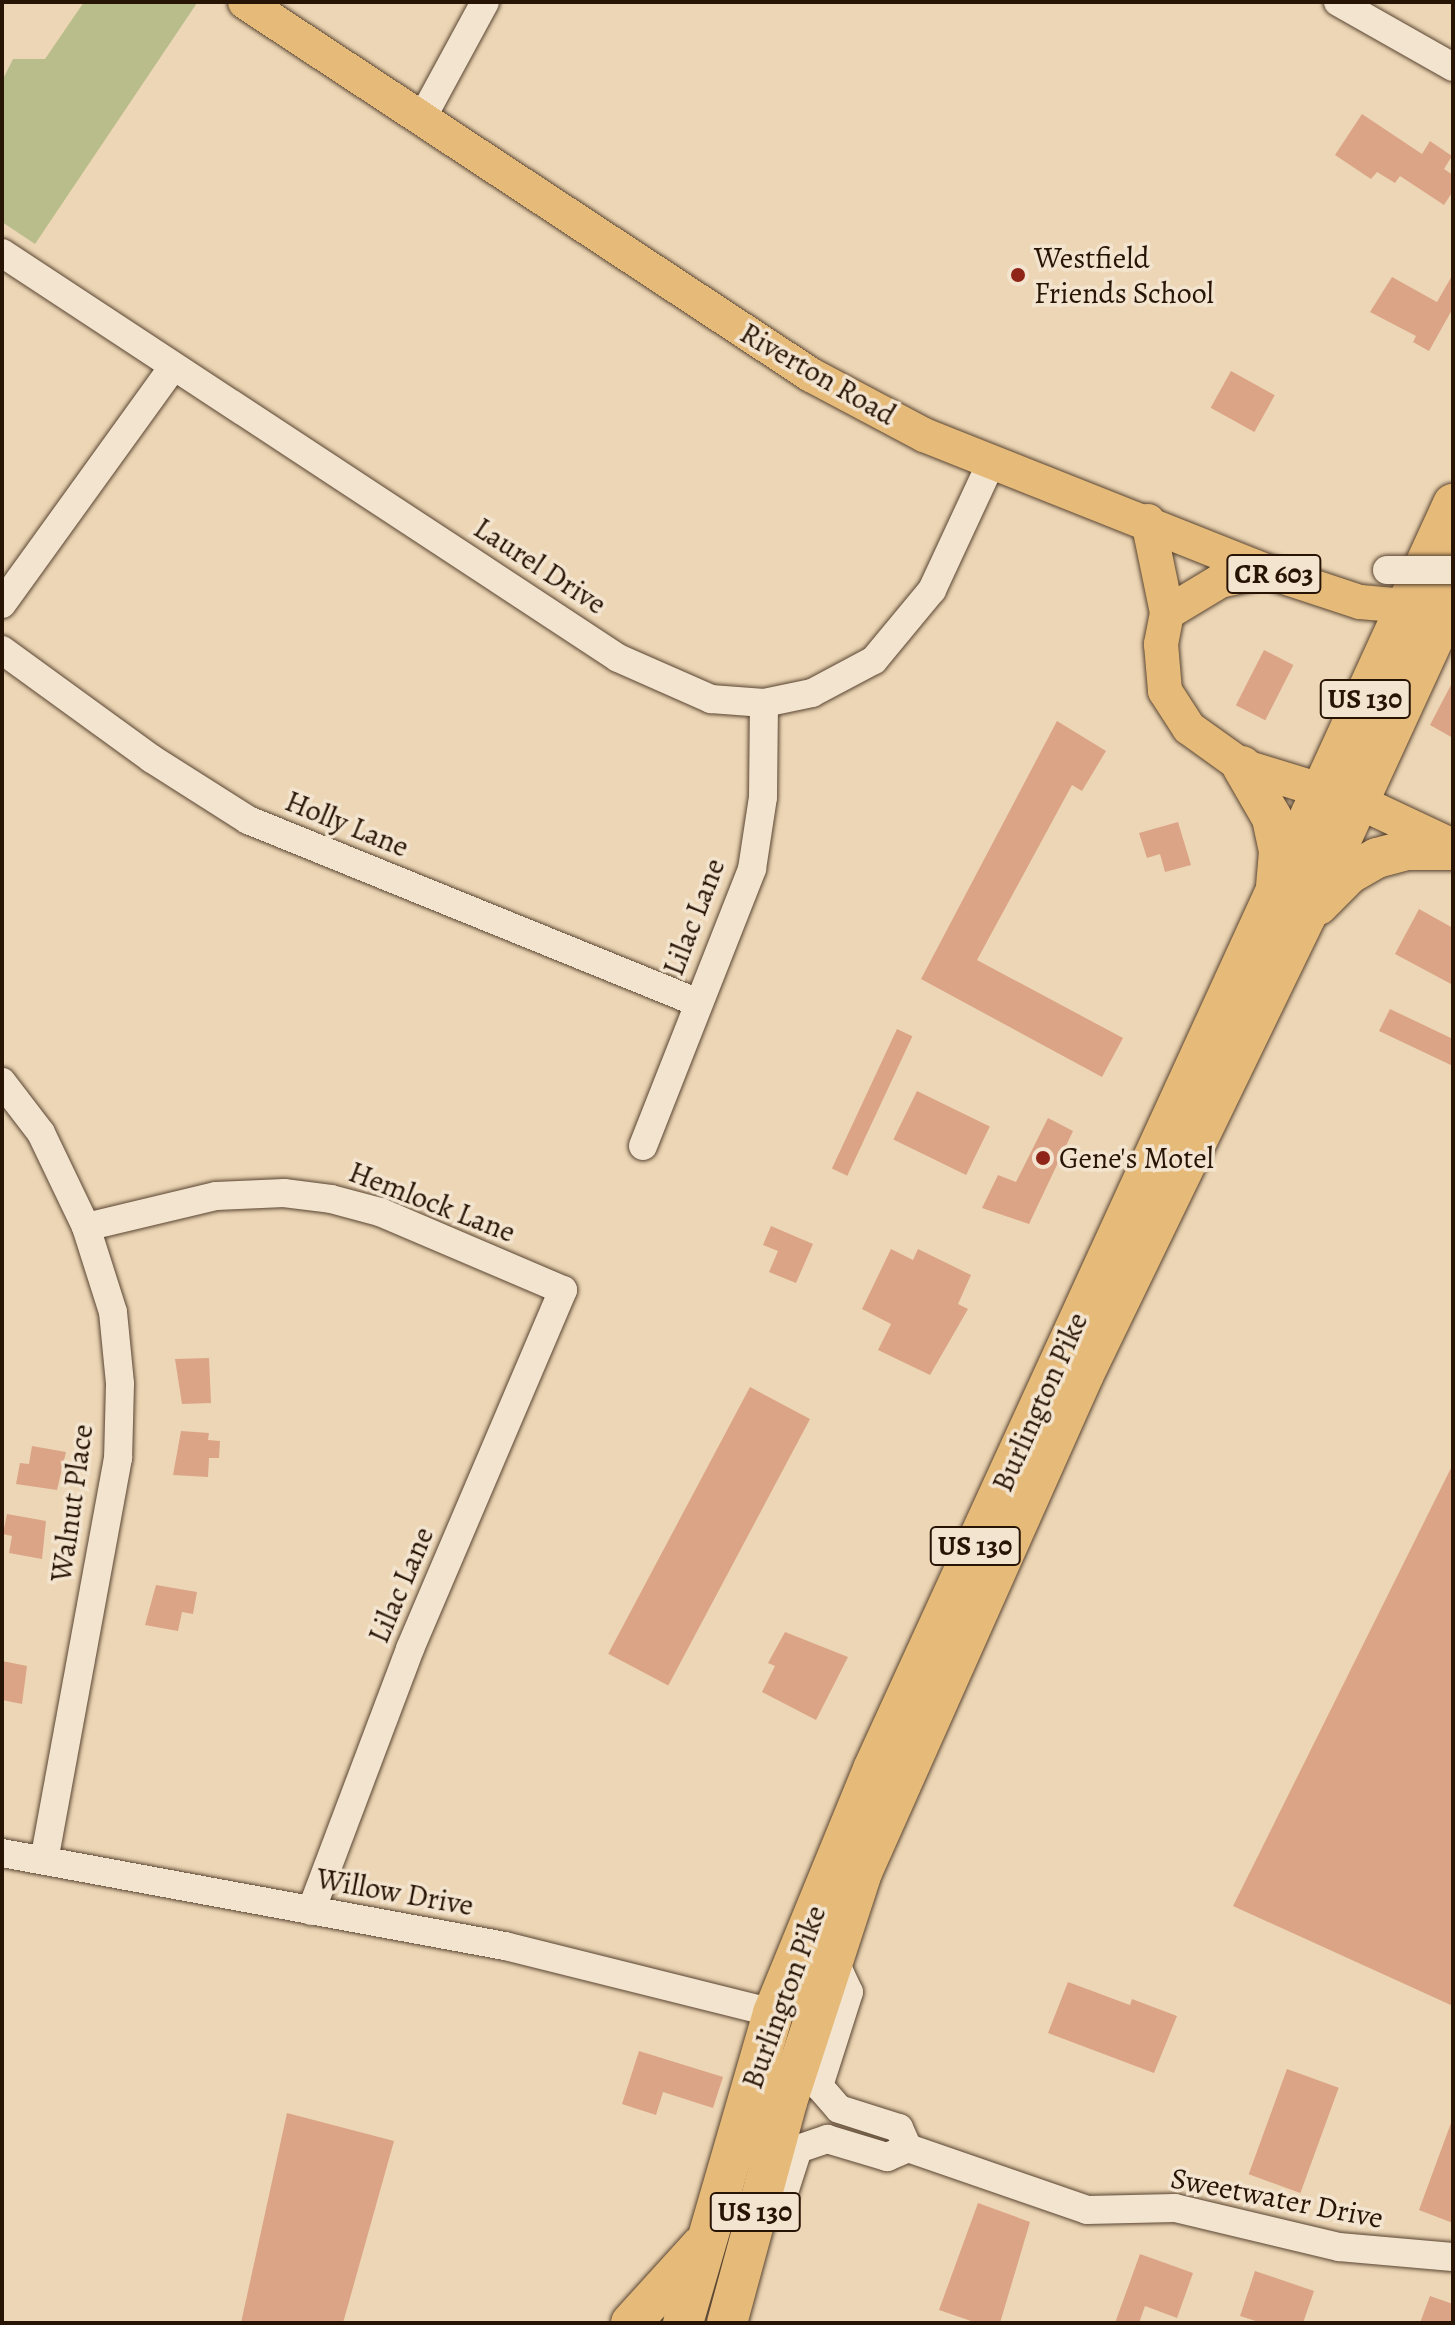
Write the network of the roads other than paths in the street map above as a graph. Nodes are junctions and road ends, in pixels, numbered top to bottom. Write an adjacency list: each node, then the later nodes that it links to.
1 (245, 2): 5 (main road, Riverton Road / CR 603)
2 (485, 2): 5 (street)
3 (1338, 2): 4 (street)
4 (1453, 67)
5 (421, 120): 8 (main road, Riverton Road / CR 603)
6 (2, 253): 7 (street, Laurel Drive)
7 (172, 368): 14 (street); 19 (street, Laurel Drive)
8 (991, 463): 10 (main road, Riverton Road / CR 603); 19 (street, Laurel Drive)
9 (1453, 504): 16 (highway, Burlington Pike / US 130)
10 (1148, 521): 13 (main road, Riverton Road / CR 603); 17 (main road)
11 (1387, 570): 12 (street, bridge)
12 (1453, 570)
13 (1266, 571): 16 (main road, Riverton Road / CR 603); 17 (main road)
14 (2, 604)
15 (1451, 605): 16 (main road, Riverton Road / CR 603); 21 (highway, Burlington Pike / US 130)
16 (1405, 607): 21 (highway, Burlington Pike / US 130)
17 (1167, 613): 20 (main road)
18 (2, 650): 24 (street, Holly Lane)
19 (764, 703): 24 (street, Lilac Lane)
20 (1242, 766): 21 (main road); 23 (highway)
21 (1342, 796): 22 (main road); 23 (highway, Burlington Pike / US 130)
22 (1453, 848): 23 (highway)
23 (1290, 909): 32 (highway, Burlington Pike / US 130); 33 (highway, Burlington Pike / US 130)
24 (698, 1003): 26 (street, Lilac Lane)
25 (2, 1082): 27 (street, Walnut Place)
26 (643, 1146)
27 (86, 1227): 28 (street, Hemlock Lane); 30 (street, Walnut Place)
28 (563, 1290): 31 (street, Lilac Lane)
29 (2, 1853): 30 (street, Willow Drive)
30 (44, 1860): 31 (street, Willow Drive)
31 (311, 1911): 33 (street, Willow Drive)
32 (832, 1956): 34 (street, Sweetwater Drive); 35 (highway, Burlington Pike / US 130)
33 (773, 2013): 36 (highway, Burlington Pike / US 130)
34 (908, 2148): 35 (street, Sweetwater Drive); 37 (street, Sweetwater Drive)
35 (750, 2229): 40 (highway, Burlington Pike / US 130)
36 (706, 2241): 38 (highway); 39 (highway, Burlington Pike / US 130)
37 (1453, 2257)
38 (631, 2323)
39 (683, 2323)
40 (727, 2323)

